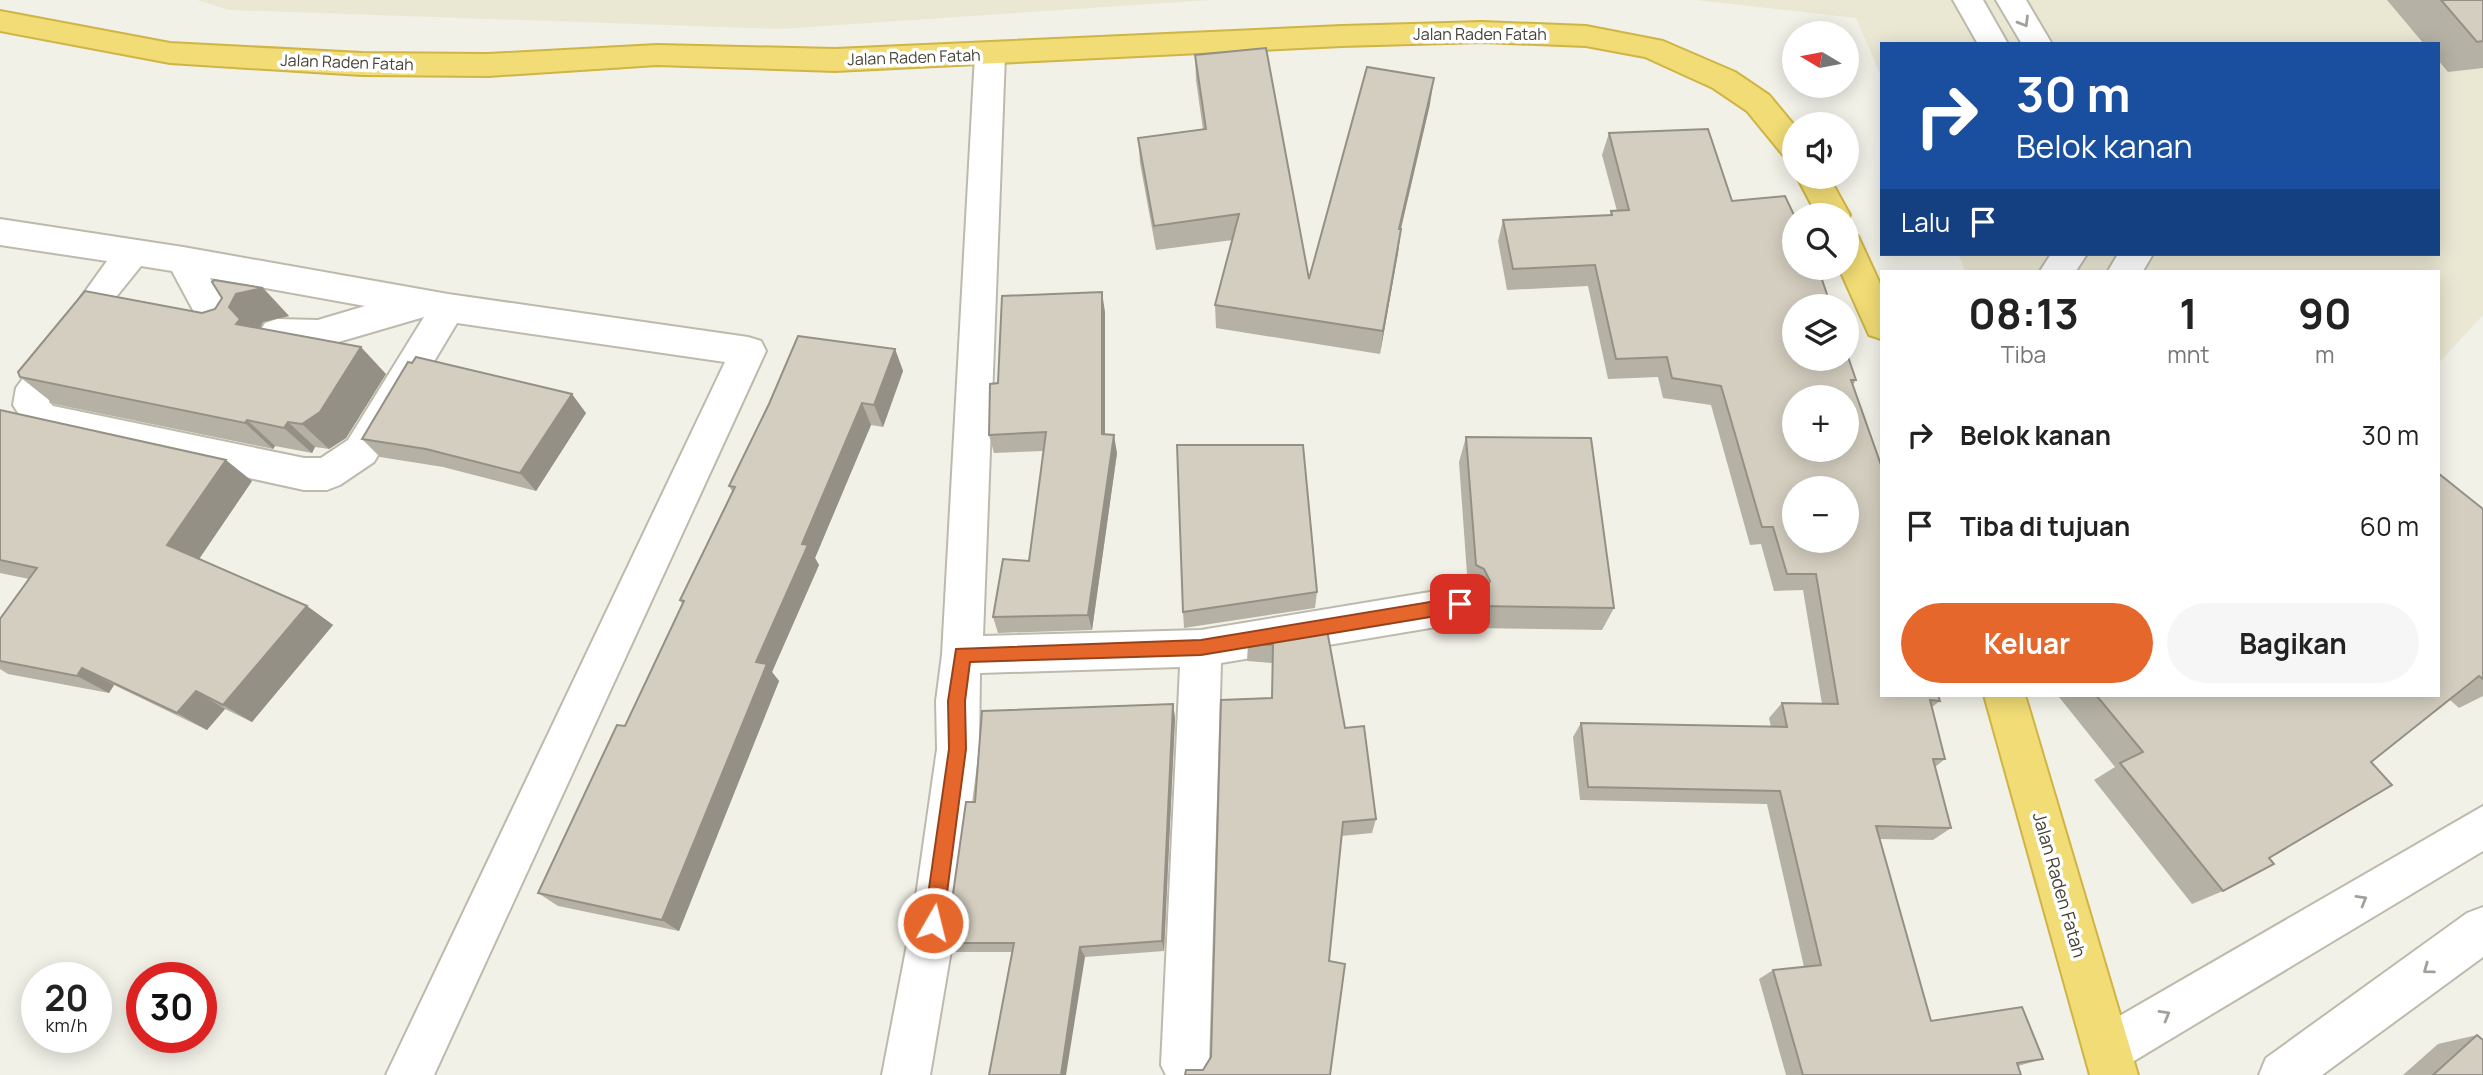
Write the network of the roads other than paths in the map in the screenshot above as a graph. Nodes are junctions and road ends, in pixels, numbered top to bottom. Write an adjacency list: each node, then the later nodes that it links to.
1 (1968, 0): 4 (street)
2 (2011, 0): 5 (street, one-way to 5)
3 (4, 27): 6 (highway, Jalan Raden Fatah)
4 (1992, 42)
5 (2036, 42)
6 (990, 55): 7 (highway, Jalan Raden Fatah); 20 (street)
7 (1782, 132)
8 (0, 232): 9 (street)
9 (133, 253): 11 (street); 14 (street)
10 (2068, 256): 12 (street)
11 (183, 260): 14 (street); 15 (street)
12 (2058, 270)
13 (1859, 275): 16 (highway)
14 (433, 306): 17 (street); 26 (street)
15 (230, 324)
16 (1880, 324)
17 (277, 333)
18 (1460, 604): 19 (street)
19 (1201, 648): 20 (street); 25 (street)
20 (962, 654): 27 (street)
21 (2005, 697): 24 (highway, Jalan Raden Fatah)
22 (2483, 827): 24 (street, one-way to 22)
23 (2483, 929): 28 (street, one-way to 28)
24 (2110, 1062)
25 (1185, 1065)
26 (410, 1075)
27 (905, 1075)
28 (2283, 1075)

